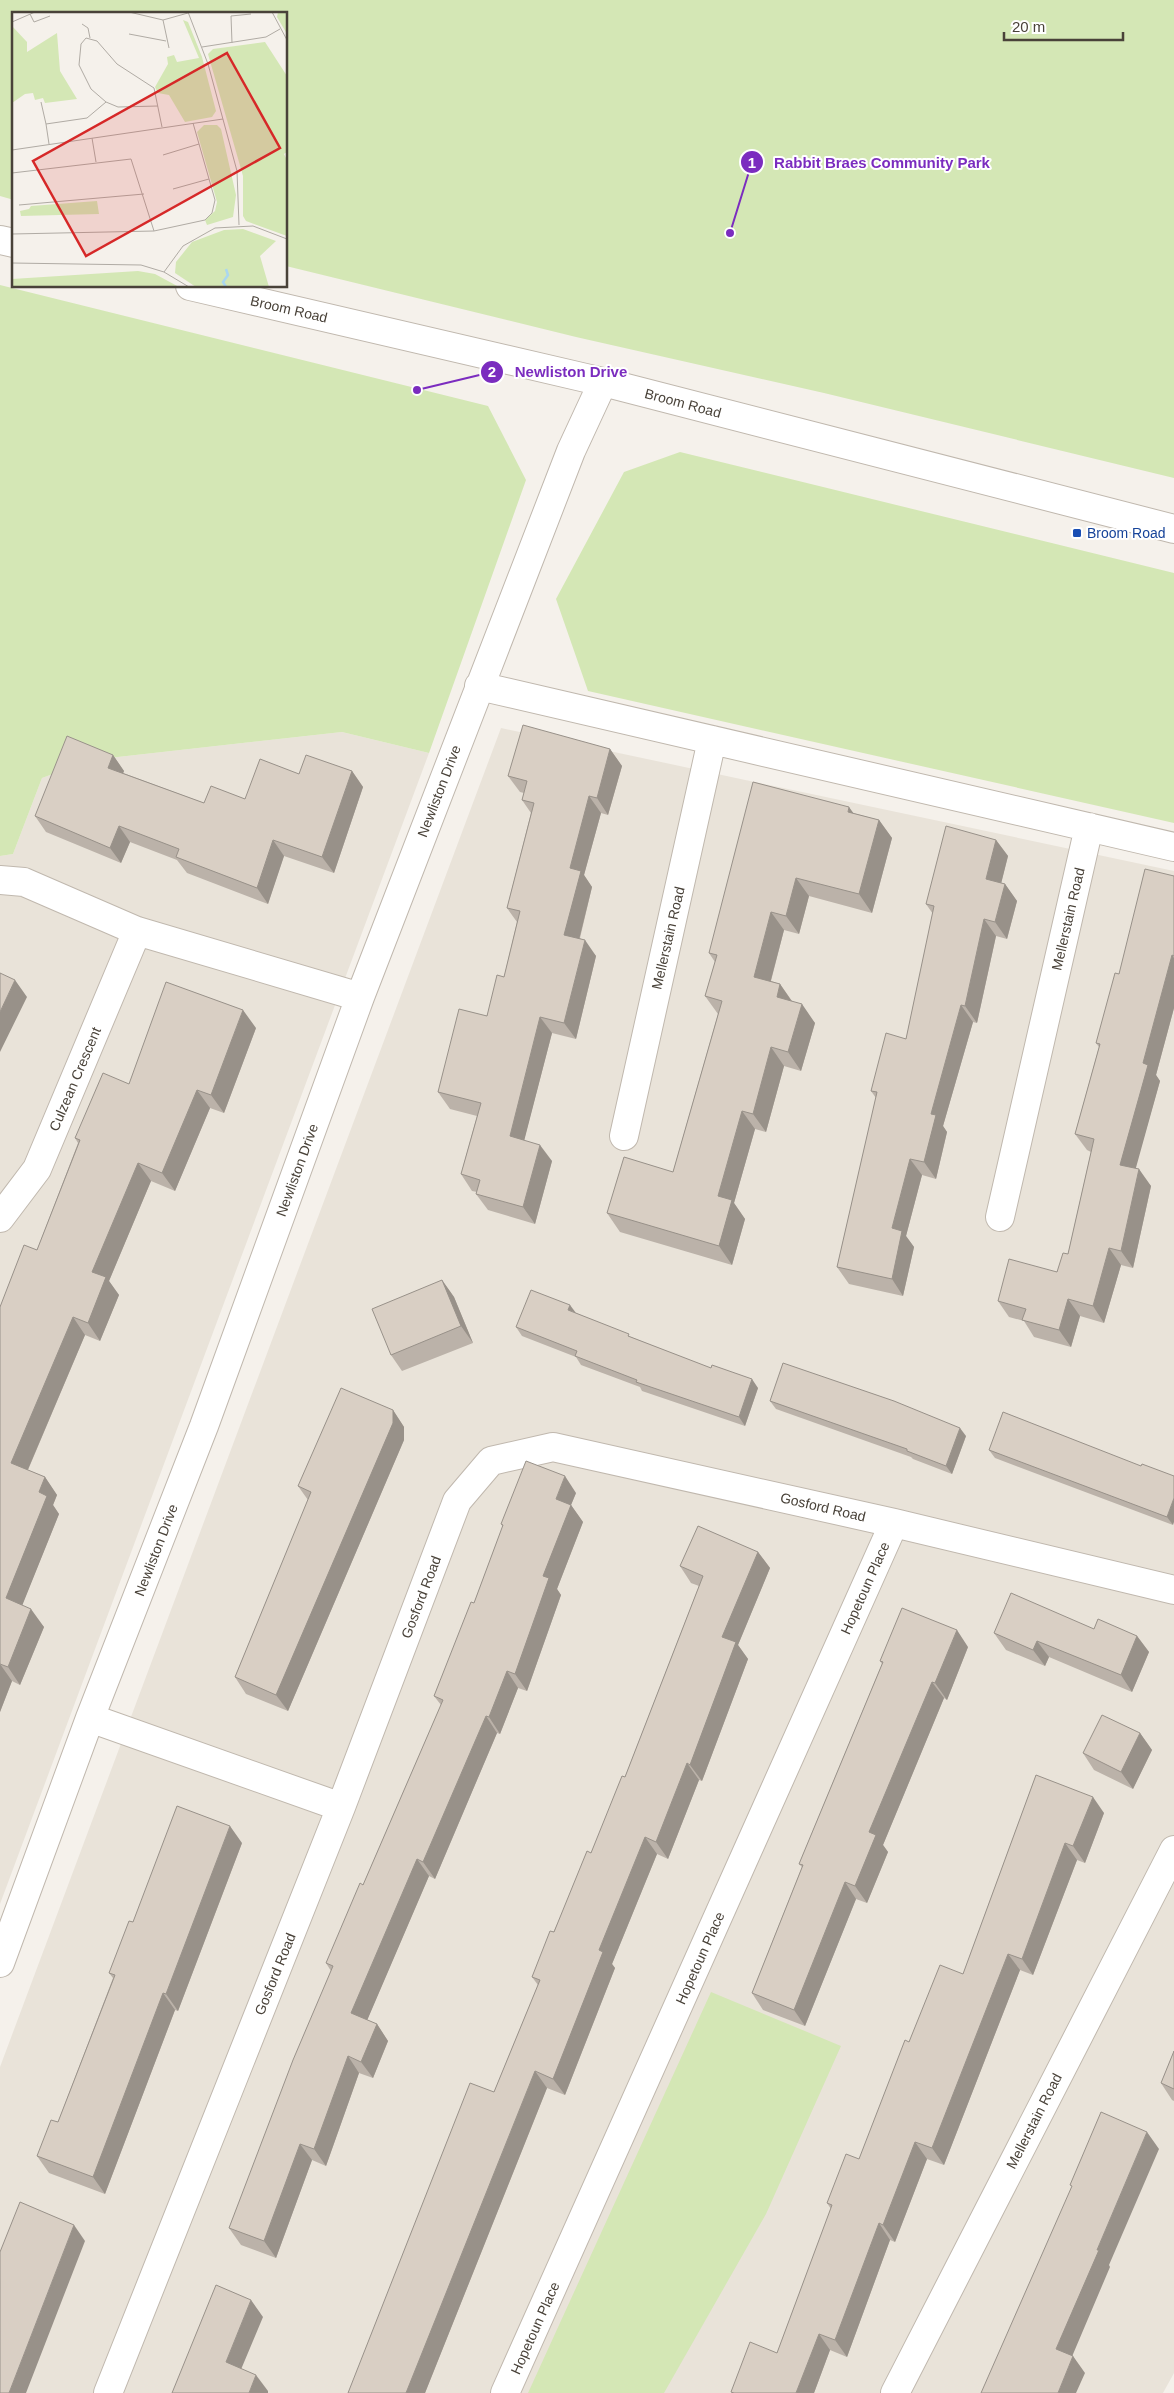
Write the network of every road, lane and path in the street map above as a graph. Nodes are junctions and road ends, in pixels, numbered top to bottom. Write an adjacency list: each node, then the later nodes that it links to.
1 (199, 288): 2 (street, Broom Road)
2 (604, 382): 3 (street, Broom Road); 4 (street, Newliston Drive)
3 (1174, 529)
4 (479, 686): 5 (street); 10 (street, Newliston Drive)
5 (712, 740): 6 (street); 11 (street, Mellerstain Road)
6 (1089, 826): 7 (street); 12 (street, Mellerstain Road)
7 (1174, 846)
8 (0, 880): 9 (street)
9 (137, 932): 10 (street); 13 (street, Culzean Crescent)
10 (360, 997): 16 (street, Newliston Drive)
11 (624, 1136)
12 (1000, 1217)
13 (0, 1218)
14 (894, 1523): 15 (street, Gosford Road); 17 (street, Gosford Road); 21 (street, Hopetoun Place)
15 (1174, 1590)
16 (90, 1718): 17 (street); 19 (street, Newliston Drive)
17 (341, 1807): 20 (street, Gosford Road)
18 (1174, 1850): 22 (street, Mellerstain Road)
19 (0, 1963)
20 (108, 2393)
21 (505, 2393)
22 (895, 2393)

